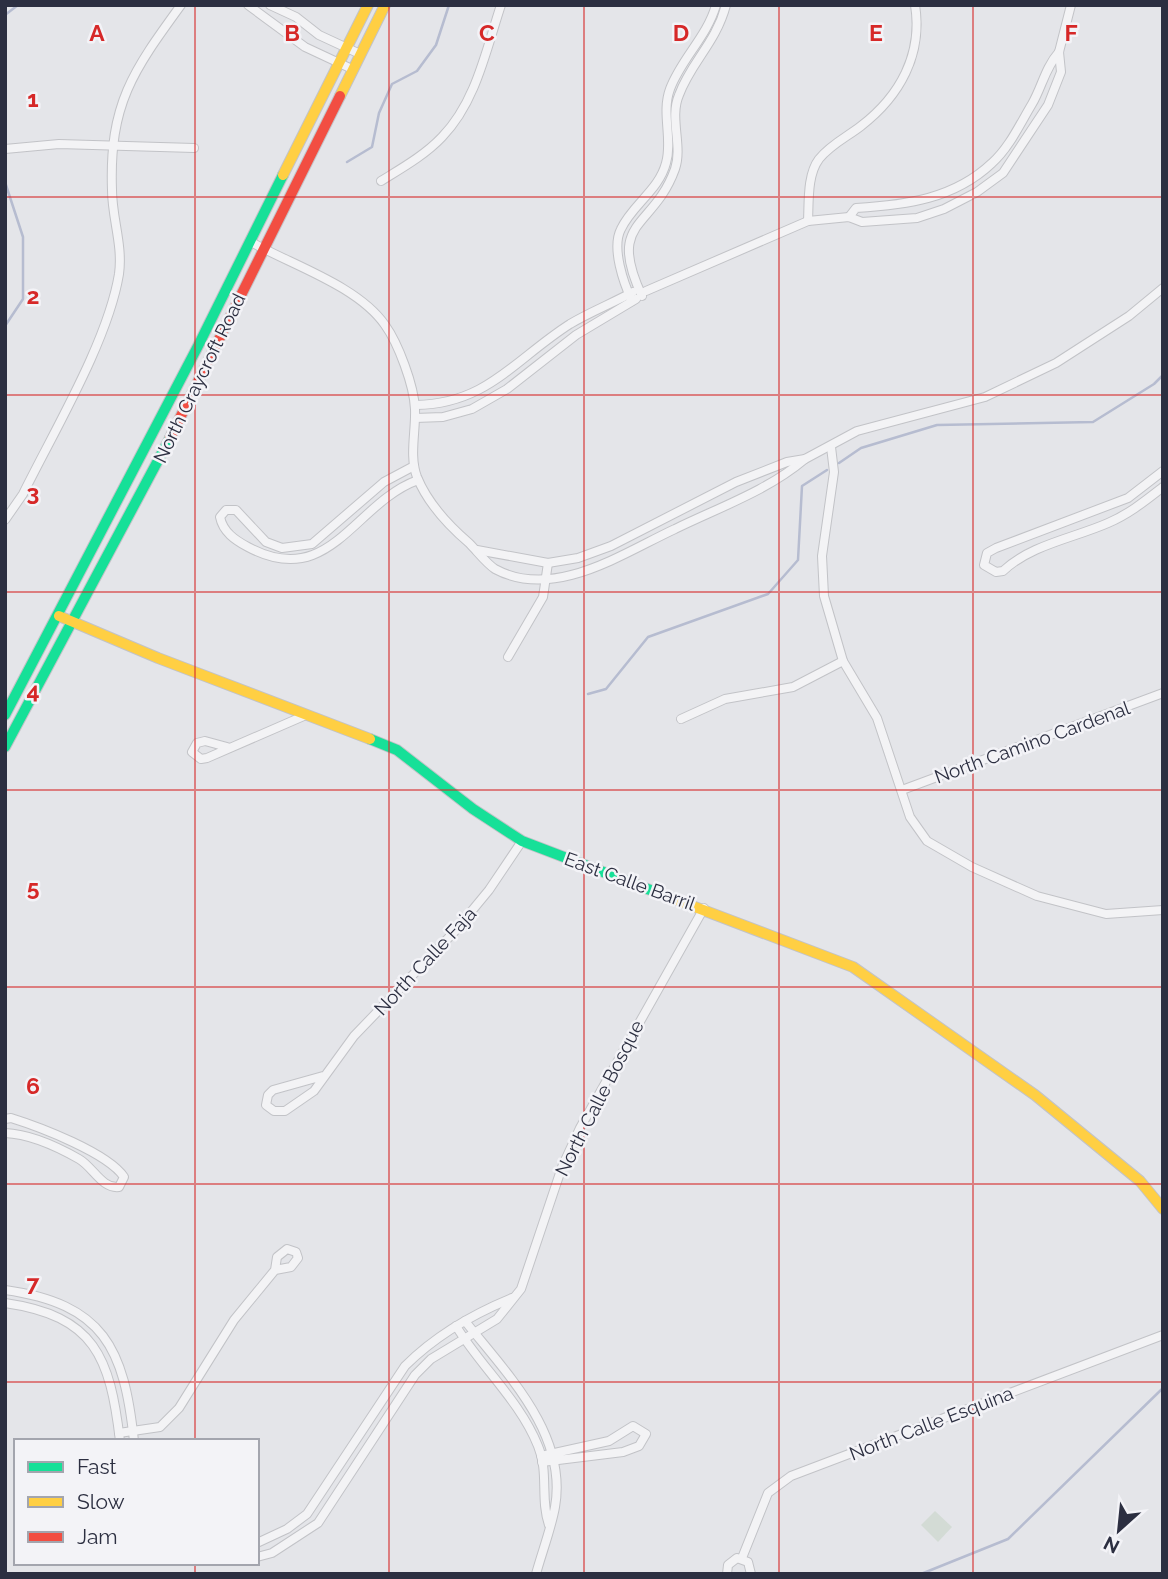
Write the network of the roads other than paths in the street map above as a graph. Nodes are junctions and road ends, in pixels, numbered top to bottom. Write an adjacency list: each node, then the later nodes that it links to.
1 (181, 5): 16 (street)
2 (248, 5): 14 (street)
3 (270, 5): 11 (street)
4 (368, 5): 11 (main road, North Craycroft Road)
5 (385, 5): 13 (main road, North Craycroft Road)
6 (501, 5): 19 (street)
7 (716, 5): 26 (street)
8 (726, 5): 25 (street)
9 (915, 5): 21 (street)
10 (1071, 5): 12 (street)
11 (346, 48): 13 (street); 14 (main road, North Craycroft Road)
12 (1059, 52): 20 (street); 20 (street)
13 (360, 54): 15 (main road, North Craycroft Road)
14 (339, 62): 15 (street); 22 (main road, North Craycroft Road)
15 (352, 69): 23 (main road, North Craycroft Road)
16 (113, 146): 17 (street); 18 (street); 37 (street)
17 (194, 148)
18 (5, 149)
19 (381, 181)
20 (849, 217): 21 (street)
21 (808, 221): 25 (street)
22 (251, 242): 23 (street); 41 (main road, North Craycroft Road)
23 (264, 249): 29 (street); 42 (main road, North Craycroft Road)
24 (1163, 288): 31 (street)
25 (643, 292): 26 (street)
26 (631, 298): 27 (street); 28 (street)
27 (529, 356): 28 (street); 29 (street)
28 (533, 368): 30 (street)
29 (415, 405): 30 (street)
30 (415, 418): 33 (street)
31 (831, 447): 32 (street); 44 (street)
32 (805, 459): 39 (street); 40 (street)
33 (414, 466): 35 (street); 35 (street)
34 (1163, 471): 36 (street)
35 (418, 480): 38 (street)
36 (1163, 486)
37 (5, 520)
38 (477, 550): 39 (street); 40 (street)
39 (548, 563): 40 (street)
40 (546, 578): 43 (street)
41 (60, 615): 42 (main road, East Calle Barril); 46 (main road, North Craycroft Road)
42 (74, 623): 47 (main road, East Calle Barril); 49 (main road, North Craycroft Road)
43 (508, 657)
44 (843, 661): 48 (street); 51 (street)
45 (1163, 693): 51 (street, North Camino Cardenal)
46 (5, 715)
47 (306, 715): 50 (street); 52 (main road, East Calle Barril)
48 (681, 719)
49 (5, 747)
50 (227, 747)
51 (902, 790): 54 (street)
52 (522, 841): 53 (main road, East Calle Barril); 55 (street, North Calle Faja)
53 (704, 908): 58 (main road, East Calle Barril); 61 (street, North Calle Bosque)
54 (1163, 910)
55 (323, 1076): 55 (street, North Calle Faja)
56 (5, 1119): 57 (street)
57 (5, 1133)
58 (1163, 1209)
59 (275, 1270): 70 (street)
60 (5, 1290): 64 (street)
61 (514, 1297): 63 (street); 67 (street, North Calle Bosque)
62 (5, 1303): 66 (street)
63 (465, 1321): 65 (street); 67 (street)
64 (90, 1322): 66 (street); 70 (street)
65 (456, 1326): 69 (street); 76 (street)
66 (80, 1332): 71 (street)
67 (474, 1333): 69 (street, North Calle Bosque); 73 (street)
68 (1163, 1335): 78 (street, North Calle Esquina)
69 (464, 1339): 74 (street); 77 (street, North Calle Bosque)
70 (133, 1430): 71 (street); 72 (street)
71 (119, 1437)
72 (134, 1439)
73 (553, 1457): 73 (street); 74 (street); 75 (street)
74 (541, 1459): 75 (street)
75 (549, 1525): 79 (street)
76 (259, 1542)
77 (259, 1556)
78 (742, 1558): 80 (street, North Calle Esquina); 81 (street)
79 (537, 1574)
80 (727, 1574)
81 (751, 1574)

